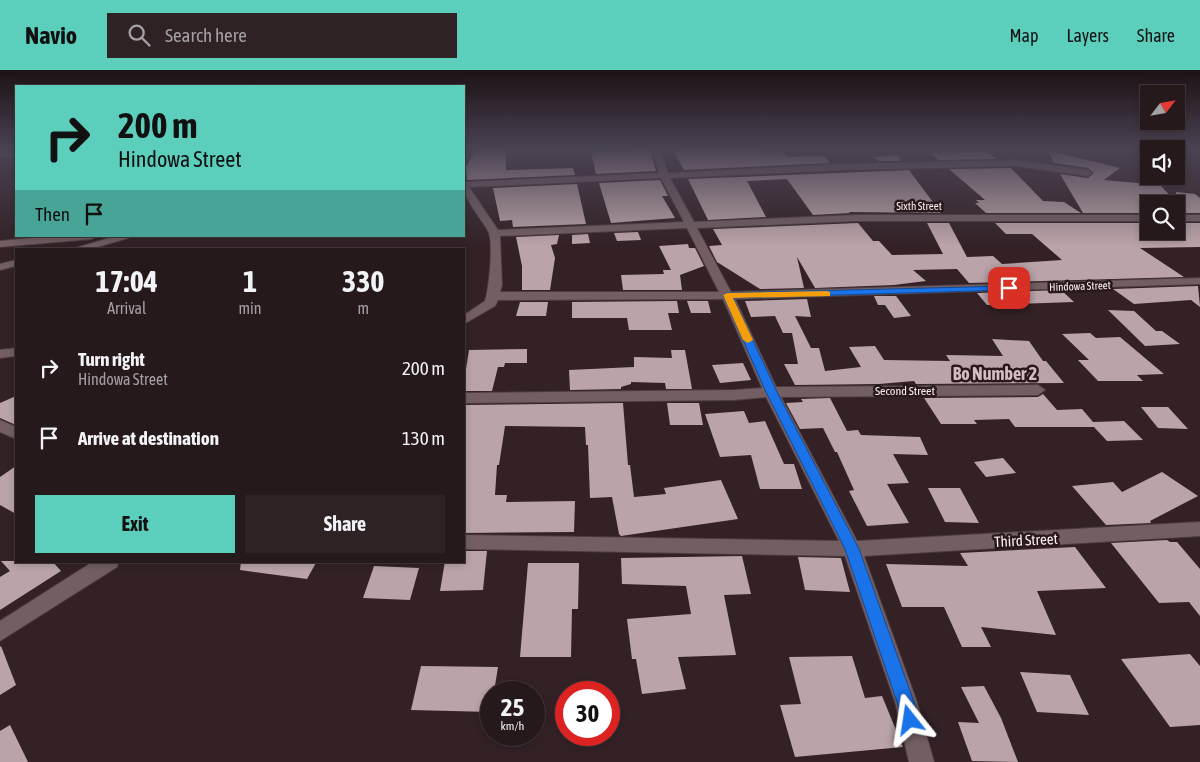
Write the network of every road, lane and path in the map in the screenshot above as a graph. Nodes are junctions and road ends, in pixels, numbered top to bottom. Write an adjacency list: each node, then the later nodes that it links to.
1 (531, 182): 3 (street)
2 (668, 182): 8 (street)
3 (465, 186)
4 (465, 188): 9 (street)
5 (1140, 218): 8 (street, Sixth Street)
6 (1185, 218): 7 (street)
7 (1200, 218)
8 (690, 225): 9 (street, Sixth Street); 17 (street)
9 (495, 233): 18 (street)
10 (80, 237): 12 (street)
11 (126, 237): 13 (street)
12 (0, 244)
13 (81, 248)
14 (15, 263): 15 (street)
15 (0, 267)
16 (1200, 281): 17 (street, Hindowa Street)
17 (724, 295): 18 (street, Hindowa Street); 23 (street)
18 (493, 296): 19 (street)
19 (465, 319)
20 (15, 352): 21 (street)
21 (0, 354)
22 (1038, 390): 23 (street, Second Street)
23 (771, 392): 24 (street, Second Street); 29 (street)
24 (465, 398)
25 (0, 424): 26 (street)
26 (15, 433)
27 (1200, 529): 29 (street, Third Street)
28 (465, 542): 29 (street, Third Street)
29 (852, 549): 32 (street)
30 (107, 563): 31 (street)
31 (0, 632)
32 (922, 762)

